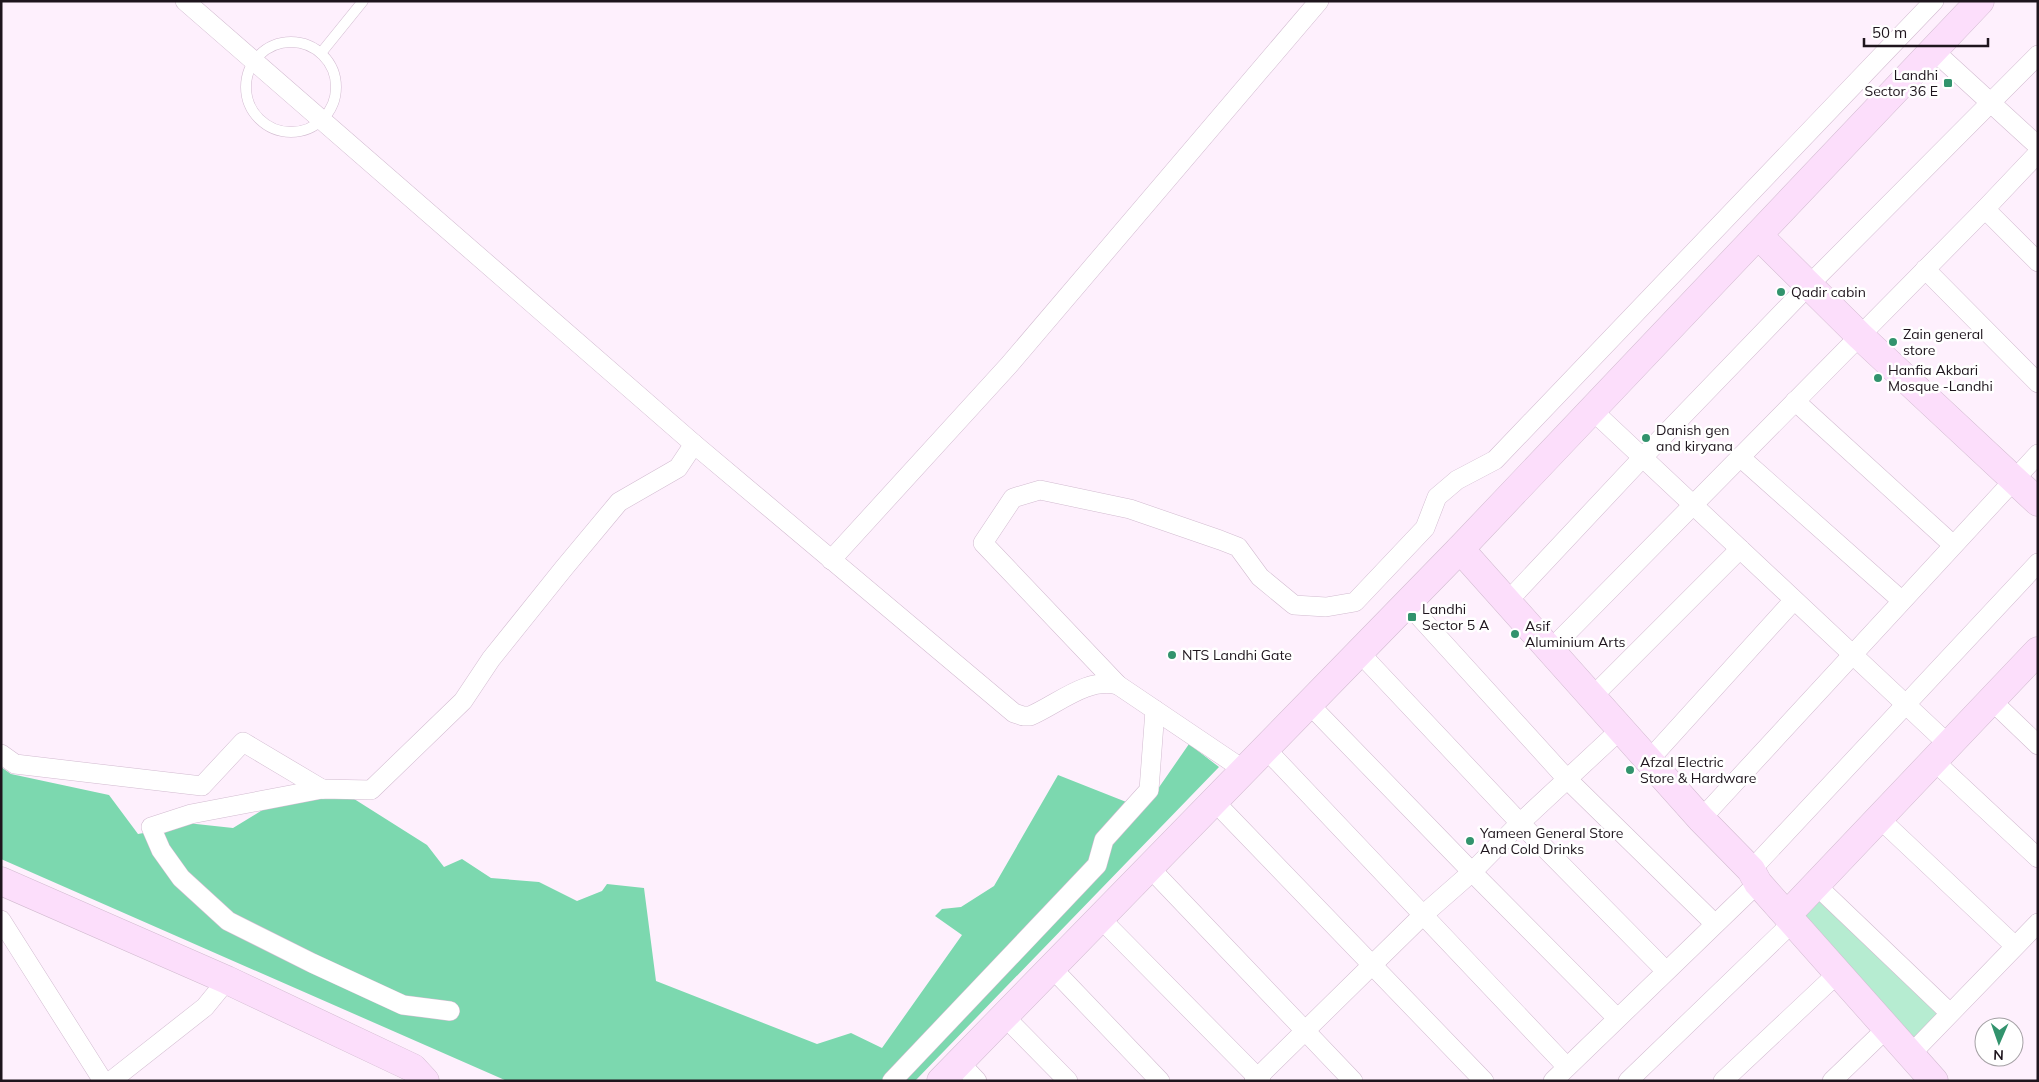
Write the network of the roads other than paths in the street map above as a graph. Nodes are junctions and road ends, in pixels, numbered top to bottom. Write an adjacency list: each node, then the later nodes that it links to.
1 (185, 1): 9 (street)
2 (363, 1): 7 (lane)
3 (1320, 1): 33 (street)
4 (1934, 1): 43 (street)
5 (1980, 1): 6 (street)
6 (1934, 50): 10 (street); 15 (street)
7 (321, 53): 9 (lane); 11 (lane)
8 (2038, 55): 10 (street)
9 (255, 61): 11 (street); 11 (lane)
10 (1991, 103): 12 (street); 18 (street)
11 (323, 120): 23 (street)
12 (2038, 146)
13 (2038, 153): 14 (street)
14 (1984, 209): 16 (street); 17 (street)
15 (1758, 235): 18 (street); 22 (street)
16 (2038, 262)
17 (1925, 269): 19 (street); 20 (street)
18 (1808, 286): 19 (street); 25 (street)
19 (1860, 336): 21 (street); 27 (street)
20 (2038, 383)
21 (1795, 401): 26 (street); 30 (street)
22 (1592, 410): 25 (street); 31 (street)
23 (694, 444): 33 (street); 57 (street)
24 (2038, 454): 27 (street)
25 (1643, 457): 29 (street); 37 (street)
26 (1740, 457): 29 (street); 36 (street)
27 (2014, 480): 28 (street); 30 (street)
28 (2038, 502)
29 (1694, 504): 32 (street); 39 (street)
30 (1952, 544): 36 (street)
31 (1460, 549): 37 (street); 38 (street)
32 (1740, 549): 35 (street); 44 (street)
33 (831, 560): 43 (street)
34 (2038, 563): 46 (street)
35 (1794, 600): 42 (street); 54 (street)
36 (1901, 600): 42 (street)
37 (1508, 602): 39 (street)
38 (1407, 603): 41 (street); 56 (street)
39 (1550, 650): 44 (street)
40 (2038, 651): 45 (street)
41 (1359, 652): 47 (street); 61 (street)
42 (1852, 654): 46 (street); 59 (street)
43 (1118, 685): 48 (street)
44 (1592, 697): 49 (street)
45 (1991, 700): 50 (street); 52 (street)
46 (1906, 703): 52 (street); 65 (street)
47 (1309, 704): 51 (street); 64 (street)
48 (1155, 710): 55 (street); 93 (street)
49 (1620, 729): 54 (street); 56 (street)
50 (2038, 745)
51 (1265, 748): 55 (street); 68 (street)
52 (1941, 753): 60 (street); 62 (street)
53 (1, 754): 57 (street)
54 (1649, 760): 59 (street)
55 (1244, 770): 58 (street)
56 (1567, 779): 61 (street); 73 (street)
57 (322, 789): 80 (street)
58 (1214, 801): 63 (street); 75 (street)
59 (1700, 818): 65 (street)
60 (1879, 818): 67 (street); 74 (street)
61 (1520, 823): 64 (street); 77 (street)
62 (2038, 858)
63 (1149, 867): 69 (street); 85 (street)
64 (1472, 872): 68 (street); 83 (street)
65 (1754, 876): 70 (street); 73 (street)
66 (1, 881): 79 (street)
67 (1816, 884): 70 (street); 81 (street)
68 (1423, 915): 75 (street); 87 (street)
69 (1100, 918): 76 (street); 89 (street)
70 (1790, 918): 78 (street); 99 (street)
71 (1, 920): 90 (street)
72 (2038, 923): 74 (street)
73 (1715, 924): 77 (street)
74 (2015, 946): 81 (street)
75 (1373, 965): 85 (street); 97 (street)
76 (1051, 967): 82 (street); 95 (street)
77 (1666, 971): 83 (street)
78 (1838, 973): 84 (street); 100 (street)
79 (227, 980): 91 (street); 92 (street)
80 (450, 1011)
81 (1950, 1013): 86 (street)
82 (1004, 1016): 88 (street); 94 (street)
83 (1617, 1018): 87 (street)
84 (1887, 1028): 86 (street); 101 (street)
85 (1304, 1030): 89 (street); 96 (street)
86 (1911, 1054): 102 (street)
87 (1567, 1067): 98 (street)
88 (959, 1074)
89 (1258, 1079)
90 (103, 1081)
91 (110, 1081)
92 (425, 1081)
93 (892, 1081)
94 (1068, 1081)
95 (1160, 1081)
96 (1353, 1081)
97 (1484, 1081)
98 (1553, 1081)
99 (1628, 1081)
100 (1722, 1081)
101 (1832, 1081)
102 (1934, 1081)

